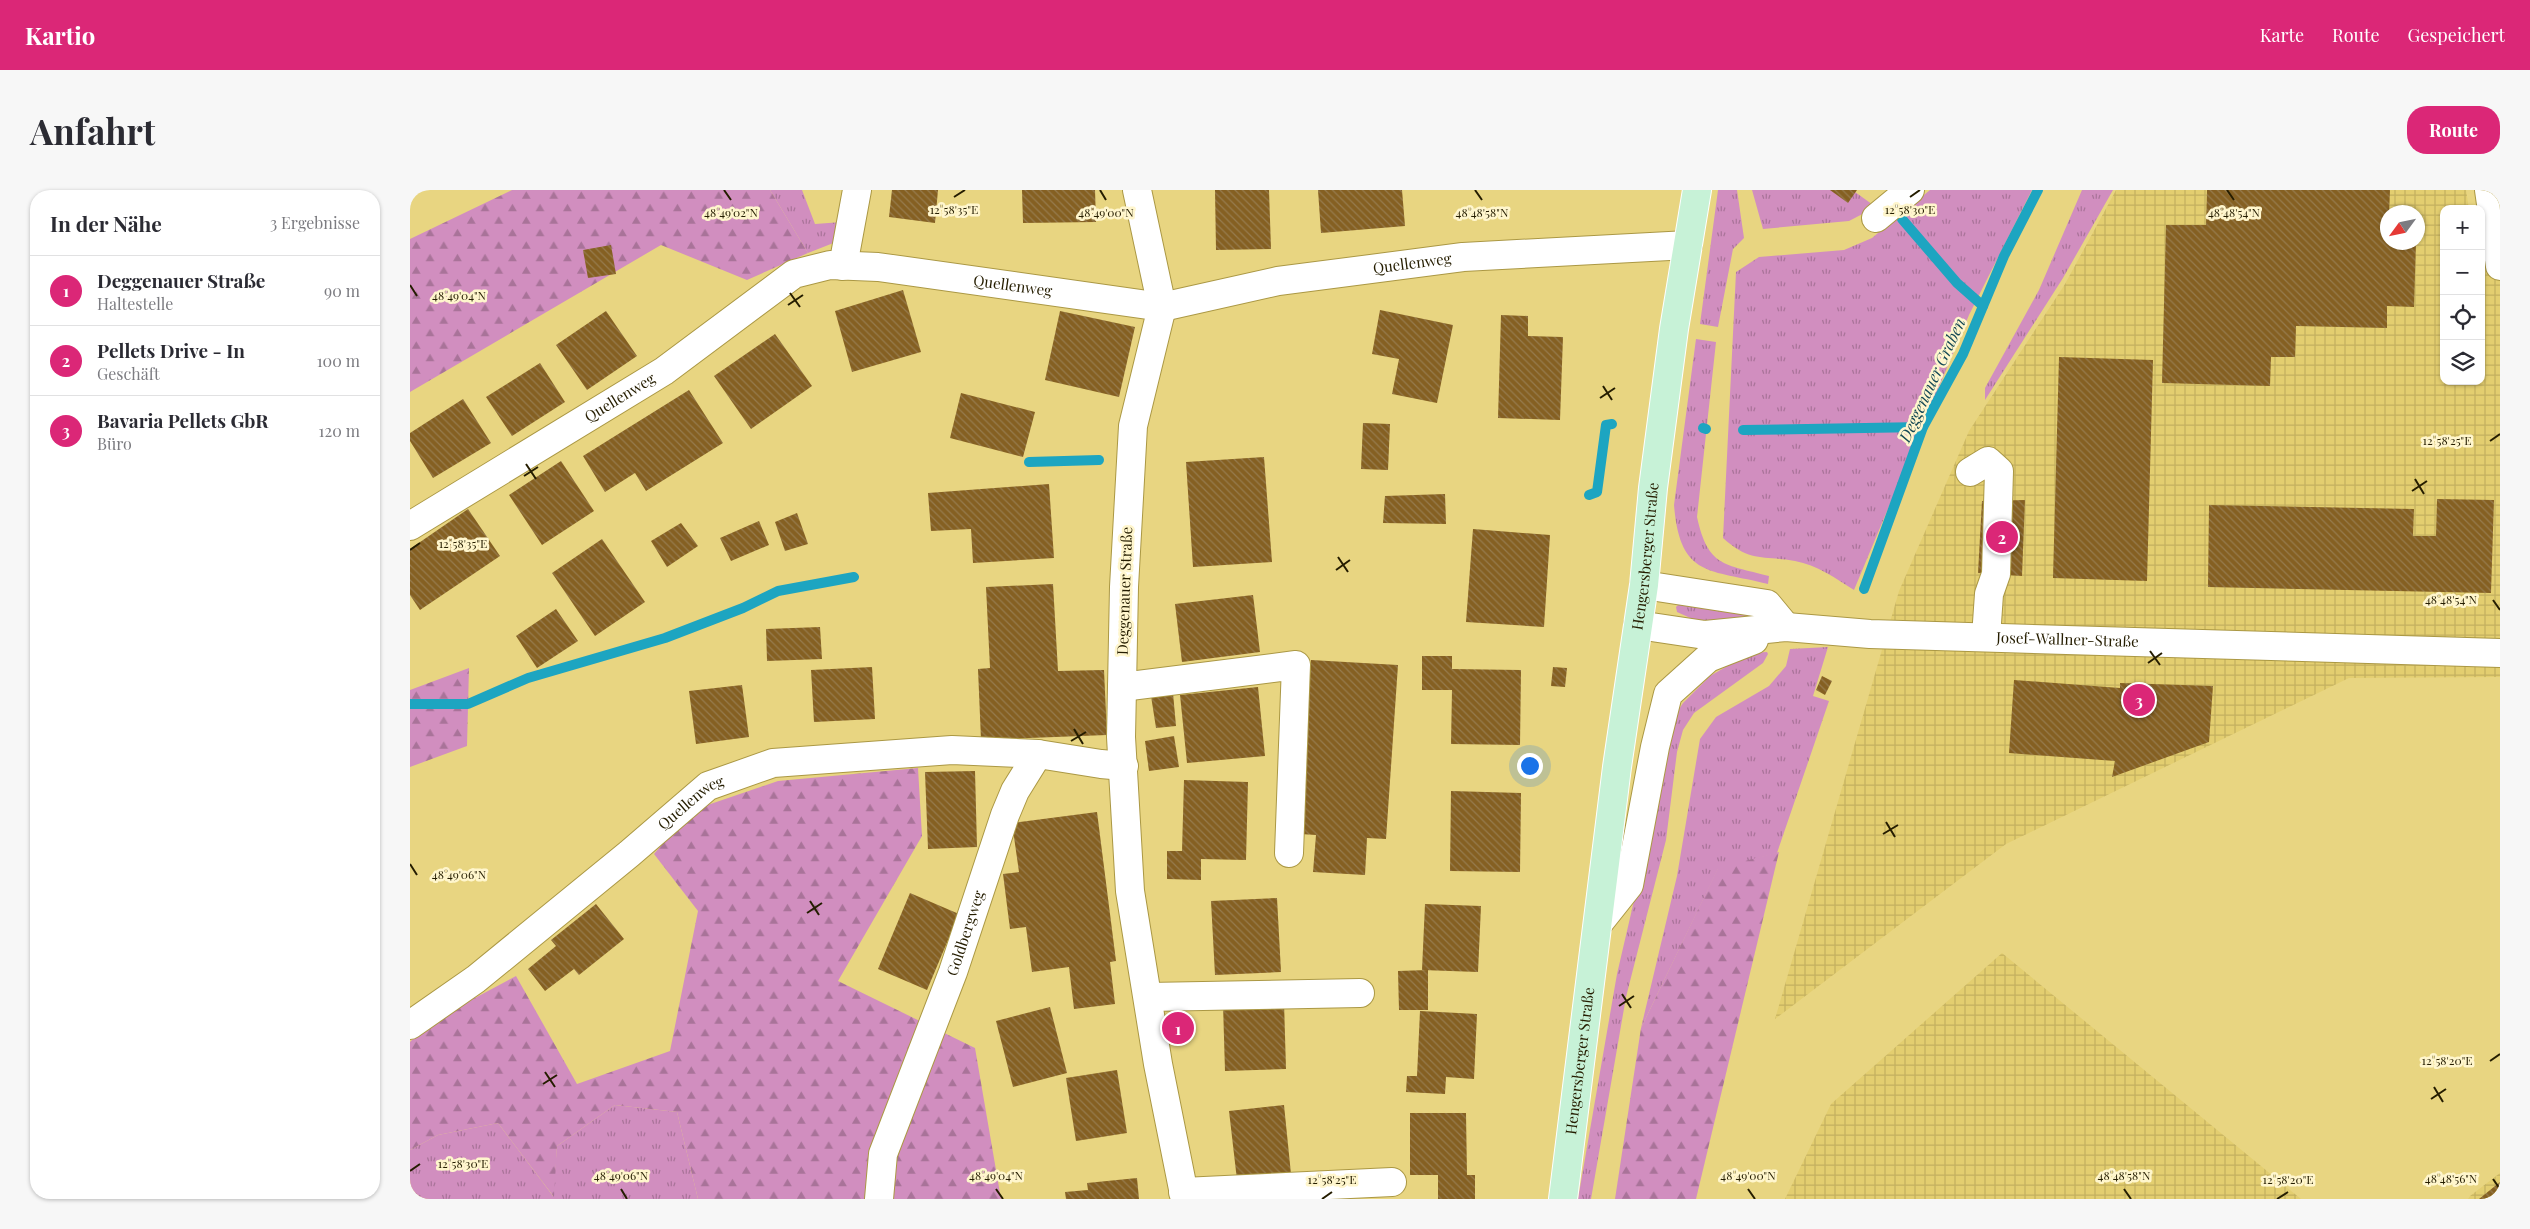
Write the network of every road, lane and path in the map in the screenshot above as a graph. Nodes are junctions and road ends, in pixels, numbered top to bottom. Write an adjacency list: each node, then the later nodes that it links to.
1 (857, 190): 8 (street)
2 (1137, 190): 10 (street, Deggenauer Straße)
3 (1697, 190): 7 (main road, Hengersberger Straße)
4 (1910, 190): 6 (street)
5 (2489, 190): 9 (street)
6 (1876, 218)
7 (1688, 245): 10 (street, Quellenweg); 13 (main road, Hengersberger Straße)
8 (843, 266): 10 (street, Quellenweg); 12 (street, Quellenweg)
9 (2500, 266)
10 (1162, 307): 18 (street, Deggenauer Straße)
11 (1970, 472): 16 (street)
12 (410, 526)
13 (1644, 585): 14 (main road, Hengersberger Straße); 15 (street)
14 (1638, 625): 15 (street, Josef-Wallner-Straße); 22 (main road, Hengersberger Straße)
15 (1786, 627): 16 (street, Josef-Wallner-Straße); 22 (street)
16 (1986, 637): 17 (street, Josef-Wallner-Straße)
17 (2500, 653)
18 (1122, 687): 20 (street, Deggenauer Straße); 21 (street)
19 (1038, 754): 20 (street); 25 (street, Quellenweg); 28 (street, Goldbergweg)
20 (1124, 766): 24 (street, Deggenauer Straße)
21 (1289, 853)
22 (1598, 924): 29 (main road, Hengersberger Straße)
23 (1360, 993): 24 (street)
24 (1148, 997): 27 (street, Deggenauer Straße)
25 (410, 1025)
26 (1392, 1182): 27 (street)
27 (1184, 1196)
28 (879, 1199)
29 (1563, 1199)

